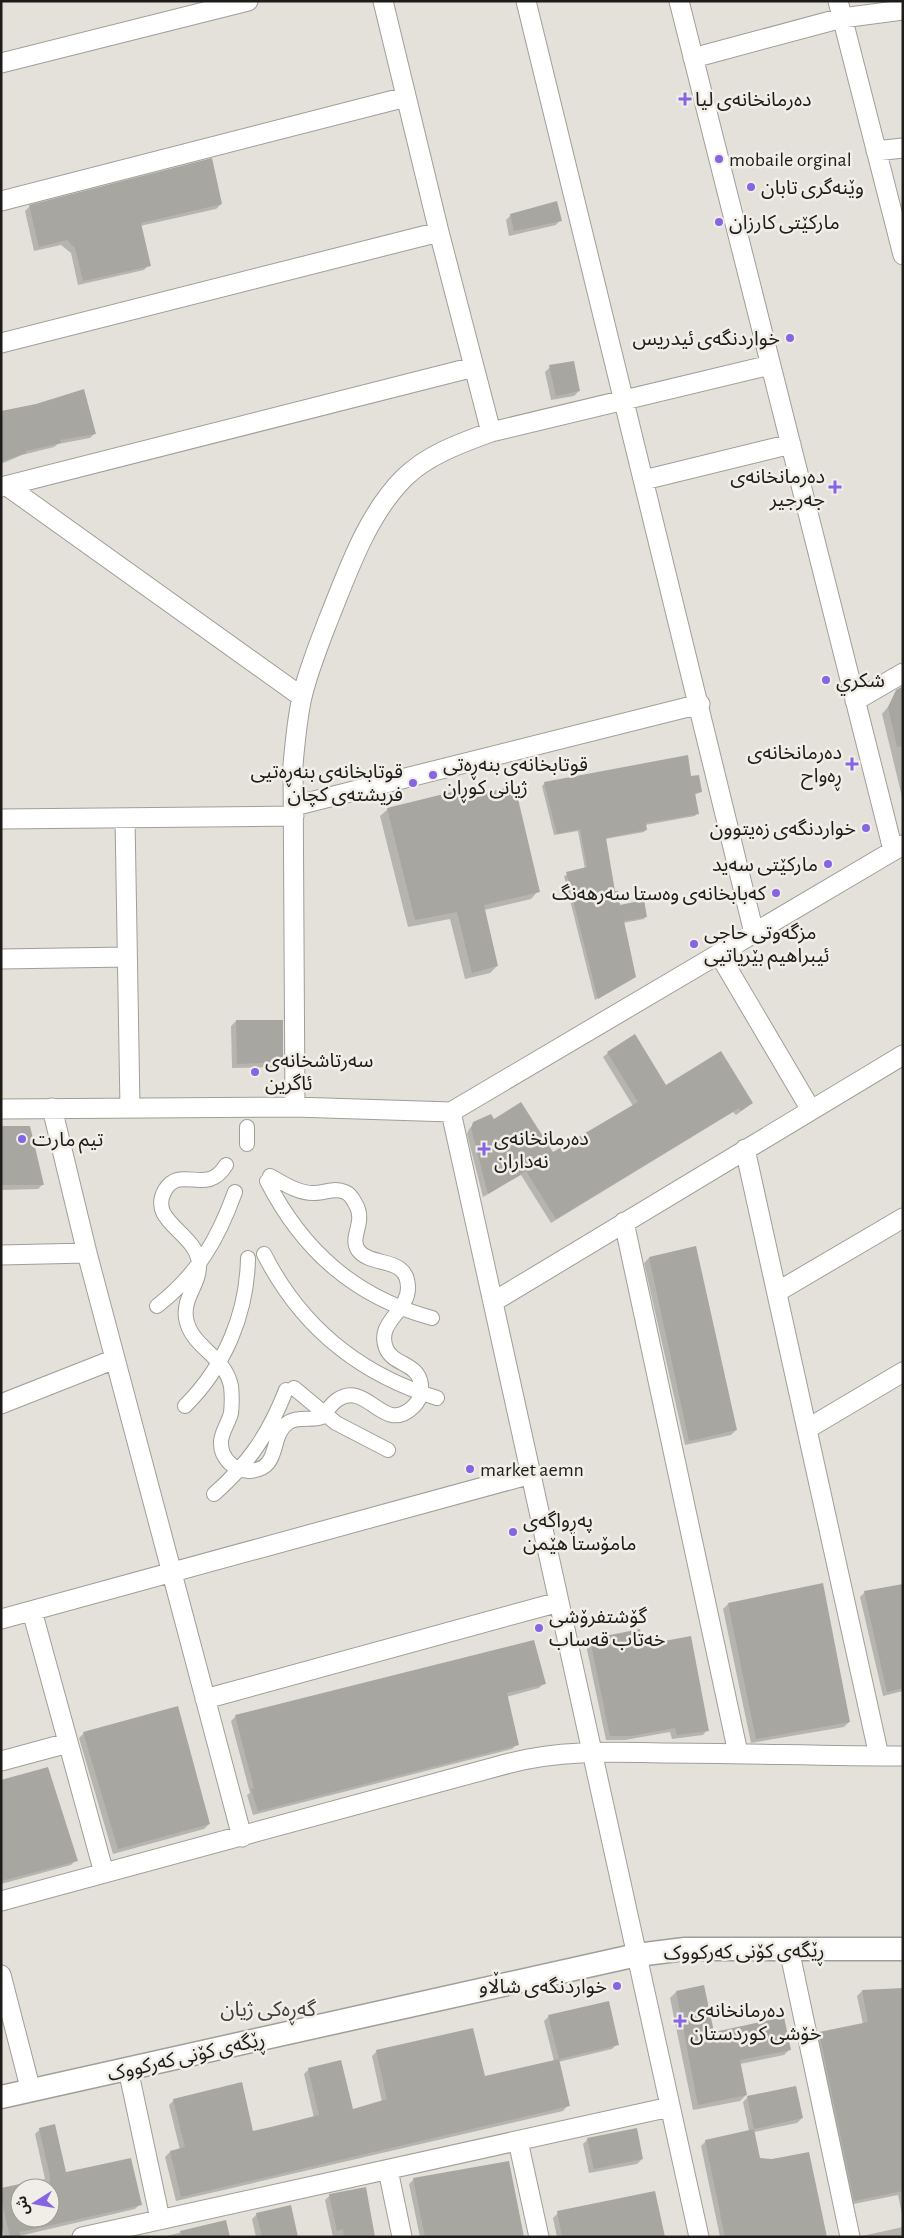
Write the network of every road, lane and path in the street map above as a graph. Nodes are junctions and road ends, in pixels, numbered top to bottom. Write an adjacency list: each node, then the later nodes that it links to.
1 (248, 1): 8 (street)
2 (383, 1): 9 (street)
3 (526, 1): 18 (street)
4 (679, 1): 7 (street)
5 (840, 10): 6 (street); 7 (street); 11 (street)
6 (903, 10)
7 (693, 58): 16 (street)
8 (1, 63)
9 (406, 97): 12 (street); 13 (street)
10 (903, 148): 11 (street)
11 (876, 151): 14 (street)
12 (1, 201)
13 (439, 232): 15 (street); 17 (street)
14 (903, 255)
15 (1, 343)
16 (770, 365): 18 (street); 20 (street)
17 (474, 367): 19 (street); 22 (street)
18 (624, 401): 19 (street); 21 (street)
19 (491, 432): 24 (street)
20 (791, 444): 21 (street); 25 (street)
21 (644, 480): 26 (street)
22 (4, 487): 24 (street)
23 (903, 673): 25 (street)
24 (302, 697): 27 (street)
25 (855, 701): 30 (street)
26 (700, 704): 27 (street); 31 (street)
27 (294, 811): 28 (street); 36 (street)
28 (125, 818): 29 (street); 33 (street)
29 (1, 819)
30 (898, 847): 31 (street)
31 (754, 933): 32 (street)
32 (718, 954): 40 (street); 41 (street)
33 (127, 958): 34 (street); 38 (street)
34 (1, 959)
35 (903, 1056): 40 (street)
36 (295, 1107): 38 (street); 41 (street)
37 (52, 1108): 38 (street); 39 (street); 49 (street)
38 (130, 1108)
39 (1, 1109)
40 (811, 1110): 44 (street)
41 (451, 1112): 55 (street)
42 (247, 1127): 43 (street)
43 (247, 1144)
44 (745, 1149): 48 (street); 54 (street)
45 (226, 1165): 53 (street)
46 (236, 1192): 53 (street)
47 (903, 1218): 54 (street)
48 (624, 1222): 55 (street); 79 (street)
49 (87, 1253): 51 (street); 59 (street)
50 (264, 1254): 62 (street)
51 (1, 1255)
52 (248, 1258): 60 (street)
53 (199, 1264): 56 (street); 60 (street)
54 (777, 1292): 67 (street)
55 (493, 1302): 70 (street)
56 (157, 1306)
57 (402, 1308): 57 (street); 58 (street); 62 (street)
58 (432, 1318)
59 (115, 1359): 64 (street); 72 (street)
60 (219, 1362): 65 (street); 69 (street)
61 (903, 1372): 67 (street)
62 (420, 1393): 63 (street); 66 (street)
63 (437, 1398)
64 (1, 1404)
65 (185, 1406)
66 (324, 1414): 68 (street); 69 (street); 69 (street)
67 (807, 1429): 80 (street)
68 (388, 1450)
69 (241, 1469): 71 (street)
70 (530, 1474): 72 (street); 73 (street)
71 (214, 1494)
72 (172, 1572): 74 (street); 76 (street)
73 (559, 1602): 76 (street); 78 (street)
74 (32, 1611): 75 (street); 77 (street)
75 (1, 1619)
76 (205, 1699): 83 (street)
77 (68, 1743): 82 (street); 84 (street)
78 (592, 1752): 79 (street); 83 (street); 88 (street)
79 (738, 1753): 80 (street)
80 (879, 1756): 81 (street)
81 (903, 1756)
82 (1, 1761)
83 (242, 1837): 84 (street)
84 (104, 1874): 85 (street)
85 (1, 1901)
86 (789, 1949): 87 (street, ڕێگەی کۆنی کەرکووک); 88 (street, ڕێگەی کۆنی کەرکووک); 101 (street)
87 (903, 1949)
88 (637, 1955): 90 (street, ڕێگەی کۆنی کەرکووک); 93 (street)
89 (1, 1974): 91 (street)
90 (128, 2069): 91 (street, ڕێگەی کۆنی کەرکووک); 96 (street)
91 (30, 2091): 92 (street, ڕێگەی کۆنی کەرکووک)
92 (1, 2097)
93 (670, 2107): 94 (street); 100 (street)
94 (518, 2141): 95 (street); 99 (street)
95 (388, 2170): 96 (street); 98 (street)
96 (160, 2219): 97 (street)
97 (82, 2237)
98 (402, 2237)
99 (539, 2237)
100 (699, 2237)
101 (850, 2237)

